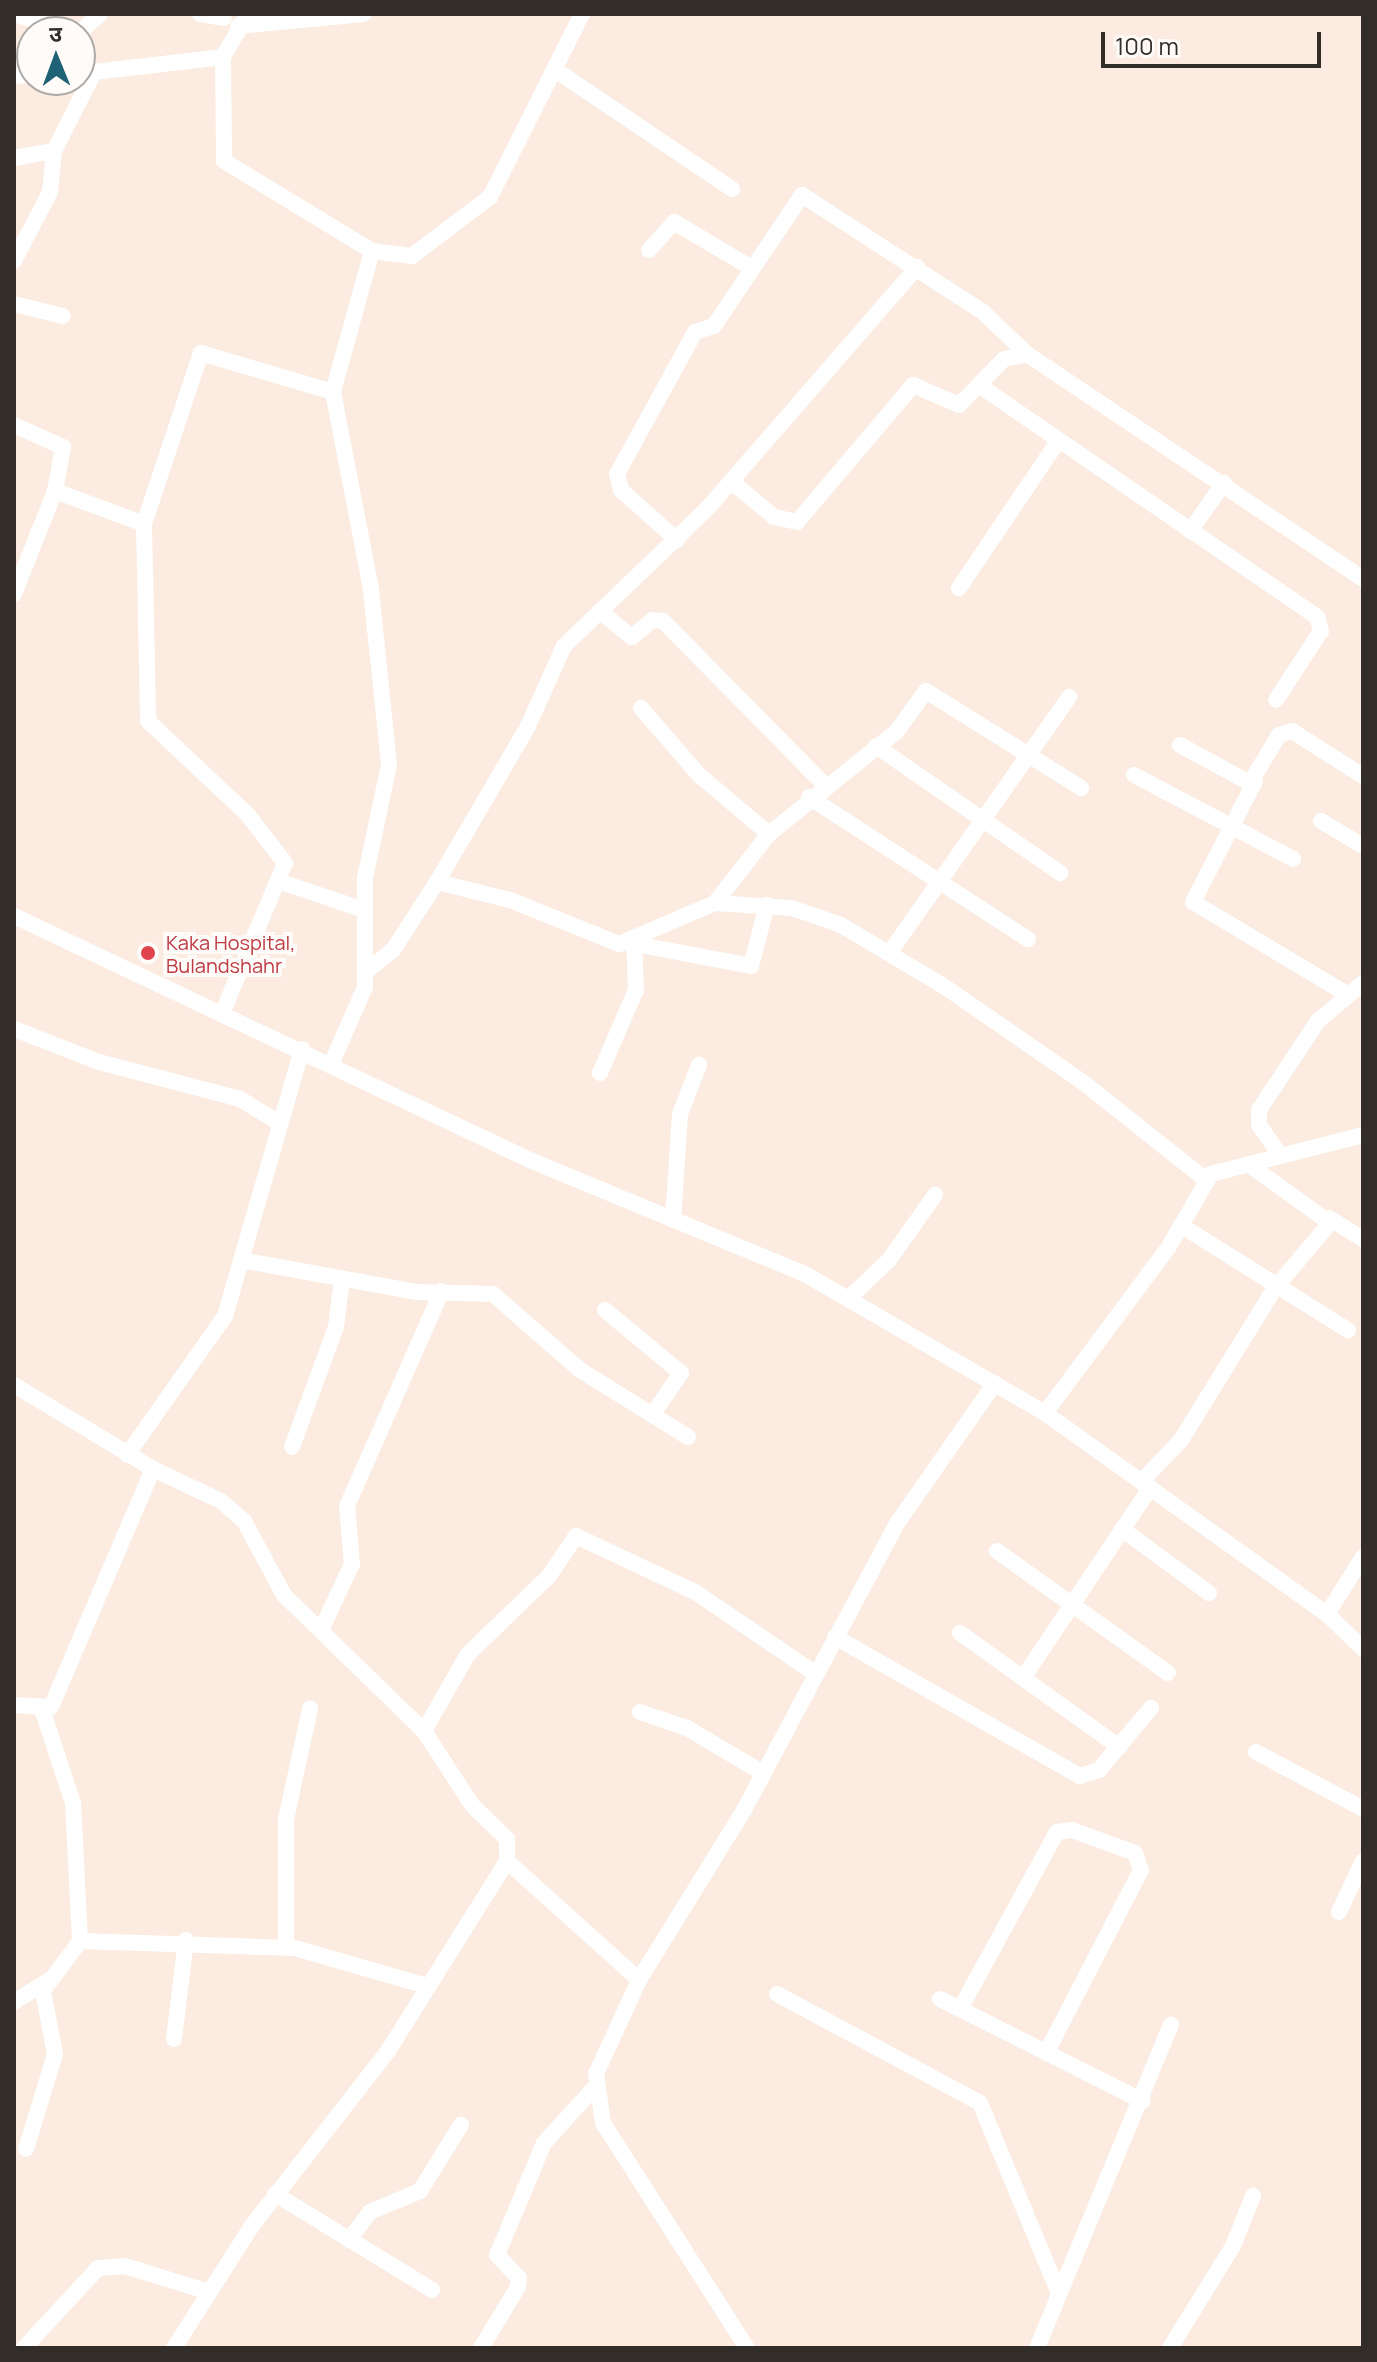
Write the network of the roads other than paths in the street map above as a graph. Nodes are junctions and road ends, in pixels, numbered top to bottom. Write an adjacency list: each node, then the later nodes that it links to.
1 (200, 14): 4 (street)
2 (363, 14): 4 (street)
3 (579, 19): 6 (street)
4 (231, 31): 5 (street); 12 (street)
5 (96, 69)
6 (554, 69): 10 (street); 12 (street)
7 (77, 96): 8 (street)
8 (54, 151): 9 (street); 13 (street)
9 (14, 158)
10 (732, 189)
11 (649, 250): 14 (street)
12 (372, 251): 20 (street)
13 (14, 261)
14 (748, 266): 15 (street); 28 (street)
15 (917, 267): 18 (street); 23 (street)
16 (14, 304): 17 (street)
17 (63, 316)
18 (1027, 354): 19 (street); 24 (street)
19 (980, 386): 22 (street); 23 (street)
20 (333, 392): 26 (street); 57 (street)
21 (14, 425): 25 (street)
22 (1058, 441): 27 (street); 30 (street)
23 (731, 481): 28 (street)
24 (1224, 483): 27 (street); 29 (street)
25 (55, 491): 26 (street); 31 (street)
26 (144, 524): 53 (street)
27 (1190, 531): 34 (street)
28 (677, 540): 32 (street)
29 (1363, 579)
30 (959, 588)
31 (14, 594)
32 (602, 613): 42 (street); 54 (street)
33 (1069, 697): 38 (street)
34 (1276, 700)
35 (641, 708): 48 (street)
36 (1180, 745): 41 (street)
37 (876, 746): 38 (street); 42 (street); 45 (street)
38 (1028, 753): 43 (street); 45 (street)
39 (1134, 775): 47 (street)
40 (1363, 776): 41 (street)
41 (1255, 781): 47 (street)
42 (824, 784): 44 (street)
43 (1081, 788)
44 (809, 797): 48 (street); 52 (street)
45 (982, 816): 51 (street); 52 (street)
46 (1321, 821): 49 (street)
47 (1232, 825): 50 (street); 64 (street)
48 (769, 834): 55 (street)
49 (1363, 846)
50 (1293, 859)
51 (1060, 873)
52 (938, 875): 59 (street); 61 (street)
53 (281, 882): 57 (street); 65 (street)
54 (437, 882): 60 (street); 62 (street)
55 (715, 903): 56 (street); 60 (street)
56 (767, 905): 60 (street); 61 (street)
57 (364, 910): 62 (street)
58 (14, 916): 65 (street)
59 (1028, 939)
60 (635, 941): 70 (street)
61 (890, 952): 75 (street)
62 (368, 970): 68 (street)
63 (1363, 983): 64 (street)
64 (1347, 994): 73 (street)
65 (223, 1011): 67 (street)
66 (14, 1029): 71 (street)
67 (302, 1049): 68 (street); 71 (street)
68 (332, 1062): 78 (street)
69 (699, 1065): 78 (street)
70 (600, 1073)
71 (278, 1122): 81 (street)
72 (1361, 1139): 73 (street)
73 (1278, 1152): 74 (street)
74 (1250, 1165): 75 (street); 77 (street)
75 (1206, 1180): 79 (street)
76 (935, 1195): 85 (street)
77 (1329, 1218): 80 (street); 83 (street)
78 (673, 1220): 85 (street)
79 (1182, 1226): 83 (street); 90 (street)
80 (1363, 1239)
81 (241, 1260): 82 (street); 94 (street)
82 (342, 1278): 84 (street); 93 (street)
83 (1275, 1288): 87 (street); 96 (street)
84 (442, 1291): 91 (street); 103 (street)
85 (848, 1299): 88 (street)
86 (605, 1310): 91 (street)
87 (1348, 1330)
88 (995, 1383): 90 (street); 105 (street)
89 (14, 1385): 94 (street)
90 (1045, 1413): 96 (street)
91 (652, 1415): 92 (street)
92 (688, 1437)
93 (292, 1447)
94 (127, 1455): 95 (street)
95 (153, 1469): 103 (street); 113 (street)
96 (1146, 1485): 97 (street); 102 (street)
97 (1122, 1529): 100 (street); 101 (street)
98 (997, 1551): 101 (street)
99 (1363, 1557): 102 (street)
100 (1209, 1593)
101 (1071, 1606): 107 (street); 109 (street)
102 (1327, 1614): 106 (street)
103 (322, 1628): 115 (street)
104 (960, 1633): 109 (street)
105 (835, 1637): 108 (street); 116 (street)
106 (1363, 1649)
107 (1168, 1673)
108 (816, 1674): 115 (street); 118 (street)
109 (1023, 1678): 116 (street)
110 (14, 1705): 113 (street)
111 (1151, 1708): 116 (street)
112 (310, 1709): 125 (street)
113 (43, 1712): 124 (street)
114 (640, 1712): 118 (street)
115 (424, 1731): 120 (street)
116 (1119, 1747)
117 (1256, 1752): 119 (street)
118 (763, 1773): 127 (street)
119 (1363, 1809)
120 (507, 1861): 127 (street); 128 (street)
121 (1363, 1861): 122 (street)
122 (1339, 1912)
123 (186, 1940): 124 (street); 125 (street); 134 (street)
124 (80, 1941): 126 (street)
125 (286, 1947): 128 (street)
126 (49, 1980): 131 (street); 139 (street)
127 (639, 1980): 136 (street)
128 (427, 1986): 140 (street)
129 (777, 1994): 145 (street)
130 (940, 1999): 132 (street)
131 (14, 2002)
132 (960, 2009): 135 (street); 135 (street)
133 (1171, 2025): 137 (street)
134 (174, 2039)
135 (1046, 2053): 137 (street)
136 (594, 2088): 148 (street); 149 (street)
137 (1143, 2101): 145 (street)
138 (461, 2125): 142 (street)
139 (26, 2149)
140 (275, 2194): 142 (street); 144 (street)
141 (1253, 2196): 151 (street)
142 (349, 2240): 143 (street)
143 (432, 2290)
144 (206, 2291): 146 (street); 147 (street)
145 (1058, 2291): 150 (street)
146 (24, 2348)
147 (174, 2348)
148 (481, 2348)
149 (747, 2348)
150 (1037, 2348)
151 (1170, 2348)

